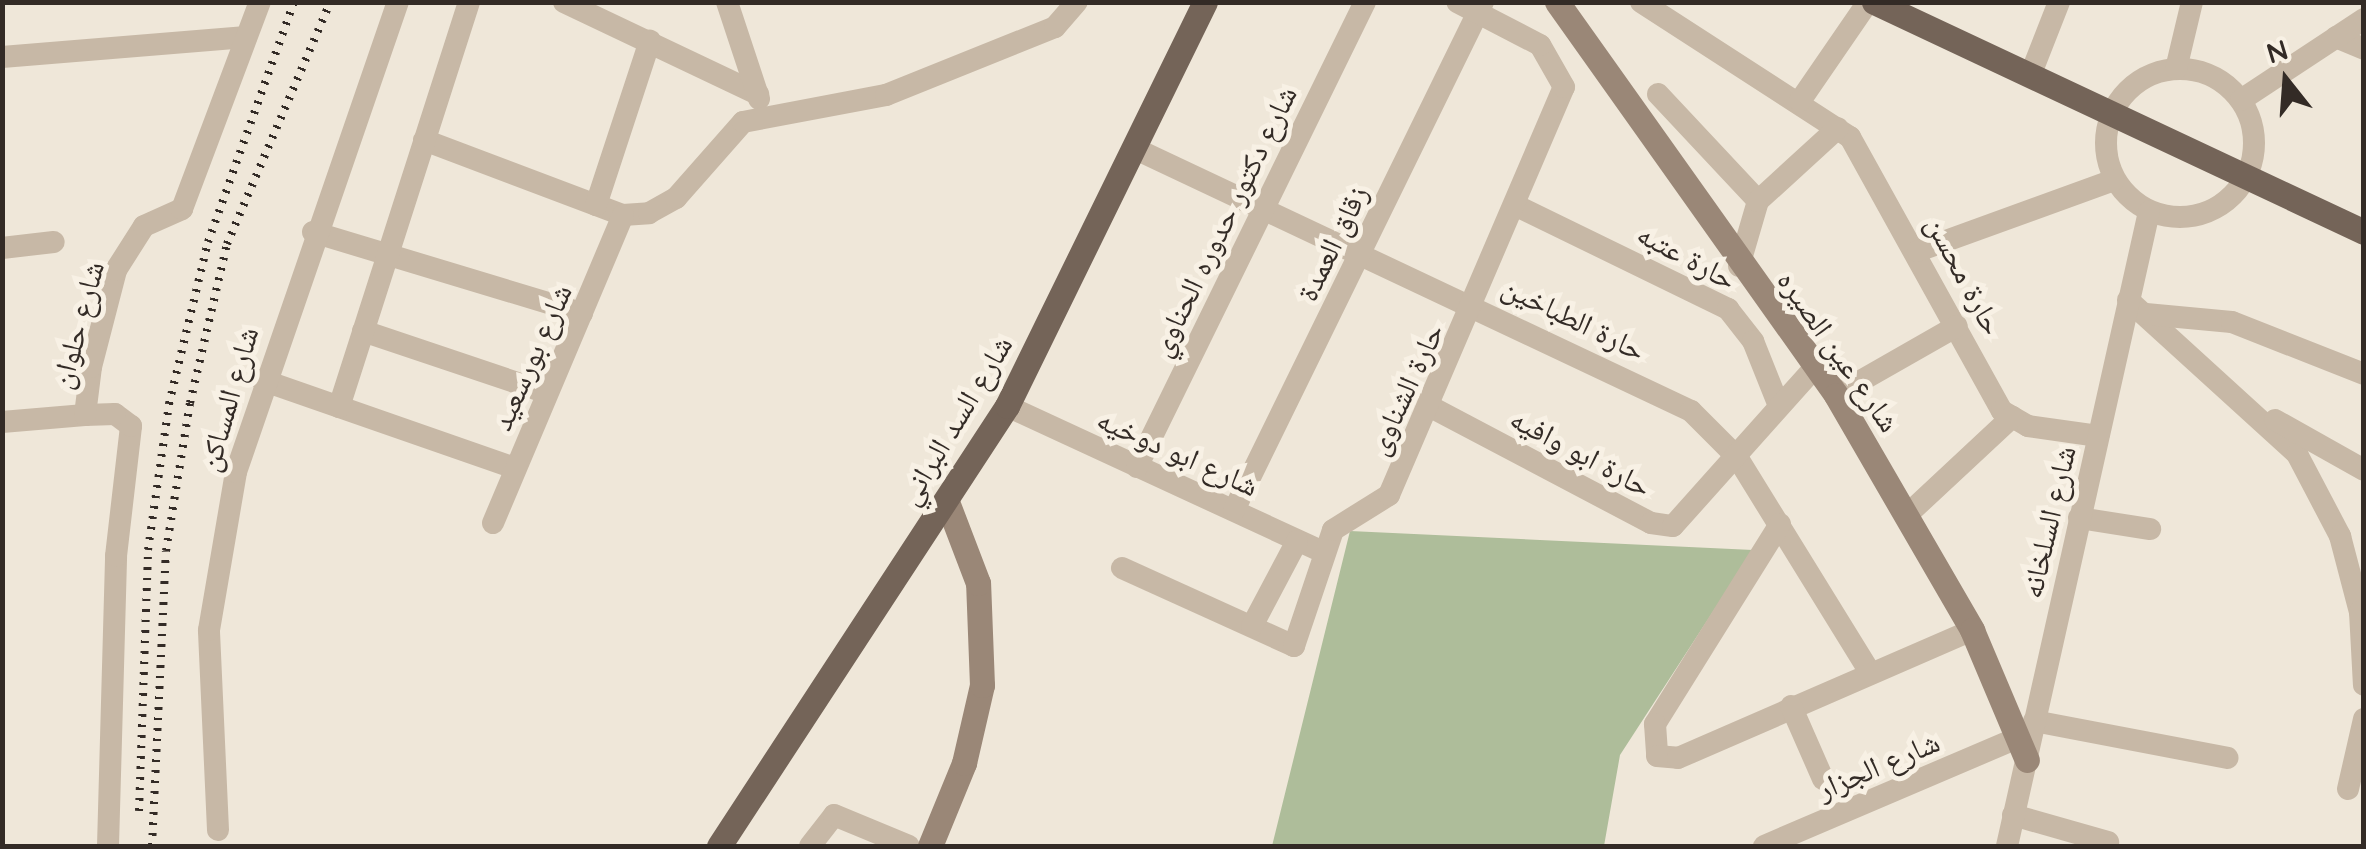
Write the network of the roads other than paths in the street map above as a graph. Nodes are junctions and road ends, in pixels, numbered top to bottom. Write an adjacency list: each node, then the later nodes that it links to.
1 (260, 2): 16 (street, شارع حلوان)
2 (398, 2): 39 (street, شارع المساكن)
3 (469, 2): 29 (street)
4 (564, 2): 18 (street)
5 (727, 2): 26 (street)
6 (1077, 2): 26 (street)
7 (1205, 2): 30 (main road, شارع السد البراني)
8 (1365, 2): 36 (street, شارع دكتور حدوره الحناوي)
9 (1557, 2): 46 (street, شارع عين الصيره)
10 (1641, 2): 25 (street, حارة محسن)
11 (1871, 2): 22 (main road); 25 (street)
12 (2059, 2): 22 (street)
13 (2192, 2): 21 (street)
14 (1473, 6): 35 (street, حارة الشناوى); 44 (street, زقاق العمدة)
15 (2364, 19): 17 (street)
16 (246, 37): 20 (street); 62 (street, شارع حلوان)
17 (2336, 37): 19 (street); 24 (street)
18 (650, 41): 26 (street); 34 (street)
19 (2364, 50)
20 (2, 57)
21 (2176, 69): 24 (street); 27 (street)
22 (2030, 76): 27 (main road)
23 (1658, 94): 33 (street)
24 (2241, 100): 31 (street)
25 (1800, 102): 28 (street, حارة محسن)
26 (761, 104): 38 (street)
27 (2112, 111): 31 (main road); 32 (street)
28 (1838, 128): 33 (street); 43 (street, حارة محسن)
29 (424, 140): 34 (street); 45 (street)
30 (1140, 151): 36 (street, حارة الطباخين); 57 (main road, شارع السد البراني)
31 (2247, 176): 37 (street); 40 (main road)
32 (2114, 180): 37 (street); 43 (street)
33 (1758, 201): 46 (street)
34 (596, 205): 38 (street)
35 (1519, 207): 47 (street, حارة الشناوى); 59 (street, حارة عتبه)
36 (1262, 209): 44 (street, حارة الطباخين); 67 (street, شارع دكتور حدوره الحناوي)
37 (2149, 212): 48 (street, شارع السلخانه)
38 (623, 214): 49 (street, شارع بورسعيد)
39 (312, 232): 45 (street); 54 (street, شارع المساكن)
40 (2364, 232)
41 (54, 242): 42 (street)
42 (2, 248)
43 (1918, 251): 50 (street, حارة محسن)
44 (1361, 252): 47 (street, حارة الطباخين); 71 (street, زقاق العمدة)
45 (388, 256): 49 (street); 51 (street)
46 (1739, 266): 52 (street, شارع عين الصيره)
47 (1478, 303): 58 (street, حارة الشناوى); 66 (street, حارة الطباخين)
48 (2137, 307): 53 (street); 60 (street); 65 (street, شارع السلخانه)
49 (582, 314): 55 (street, شارع بورسعيد)
50 (1958, 326): 56 (street); 63 (street, حارة محسن)
51 (363, 332): 55 (street); 61 (street)
52 (1817, 365): 56 (street, شارع عين الصيره); 59 (street, حارة ابو وافيه)
53 (2364, 374)
54 (262, 380): 61 (street); 91 (street, شارع المساكن)
55 (544, 392): 68 (street, شارع بورسعيد)
56 (1836, 395): 72 (street, شارع عين الصيره)
57 (1006, 406): 67 (street, شارع ابو دوخيه); 70 (main road, شارع السد البراني)
58 (1429, 406): 66 (street, حارة ابو وافيه); 78 (street, حارة الشناوى)
59 (1778, 406): 66 (street, حارة ابو وافيه)
60 (2250, 406): 69 (street); 83 (street)
61 (338, 408): 68 (street)
62 (85, 415): 64 (street); 94 (street, شارع حلوان)
63 (2012, 417): 65 (street); 72 (street)
64 (2, 422)
65 (2098, 436): 73 (street, شارع السلخانه)
66 (1737, 457): 75 (street, حارة الطباخين)
67 (1137, 466): 71 (street, شارع ابو دوخيه)
68 (515, 468): 74 (street, شارع بورسعيد)
69 (2364, 470)
70 (947, 502): 95 (main road, شارع السد البراني); 98 (street)
71 (1234, 510): 77 (street, شارع ابو دوخيه)
72 (1909, 513): 81 (street, شارع عين الصيره)
73 (2079, 518): 76 (street); 86 (street, شارع السلخانه)
74 (493, 523)
75 (1780, 524): 82 (street, حارة الطباخين); 84 (street)
76 (2150, 528)
77 (1297, 540): 78 (street, شارع ابو دوخيه); 80 (street)
78 (1325, 553): 80 (street, حارة الشناوى)
79 (1122, 568): 80 (street, حارة الشناوى)
80 (1252, 626)
81 (1972, 630): 82 (street); 86 (street, شارع عين الصيره)
82 (1870, 672): 84 (street)
83 (2364, 685)
84 (1792, 706): 88 (street)
85 (2364, 719): 89 (street)
86 (2025, 740): 87 (street); 90 (street, شارع السلخانه); 93 (street, شارع الجزار)
87 (2228, 758)
88 (1823, 779)
89 (2348, 790)
90 (2014, 815): 92 (street); 99 (street, شارع السلخانه)
91 (218, 830)
92 (2108, 842)
93 (1772, 845)
94 (108, 846)
95 (719, 846)
96 (810, 846): 97 (street)
97 (910, 846)
98 (930, 846)
99 (2007, 846)

